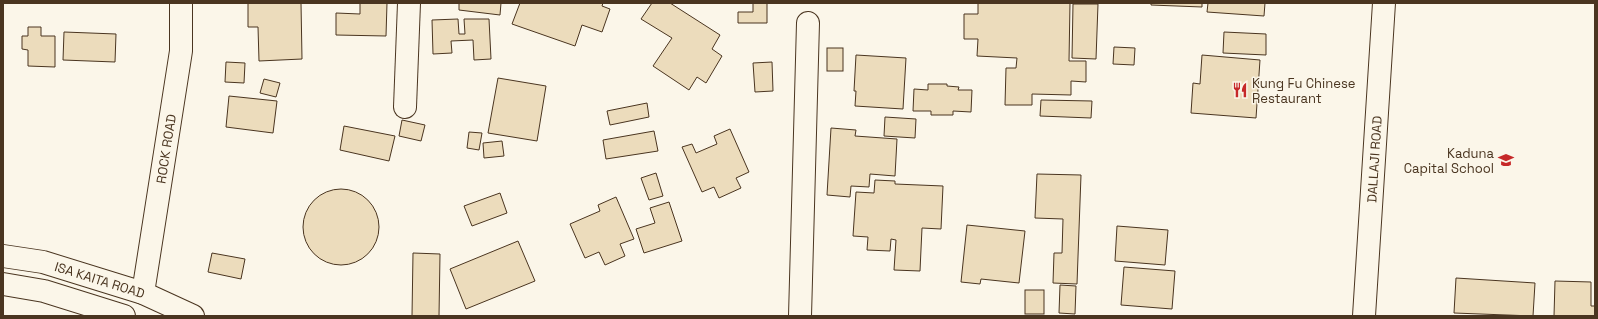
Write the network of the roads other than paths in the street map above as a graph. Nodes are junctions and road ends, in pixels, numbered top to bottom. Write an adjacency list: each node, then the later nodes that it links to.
1 (181, 3): 8 (street, ROCK ROAD)
2 (409, 3): 5 (street)
3 (1384, 3): 12 (street, DALLAJI ROAD)
4 (808, 23): 11 (street)
5 (405, 107)
6 (3, 256): 8 (street, ISA KAITA ROAD)
7 (3, 284): 9 (street, ISA KAITA ROAD)
8 (143, 293): 10 (street, ISA KAITA ROAD)
9 (124, 316)
10 (193, 316)
11 (800, 316)
12 (1364, 316)

